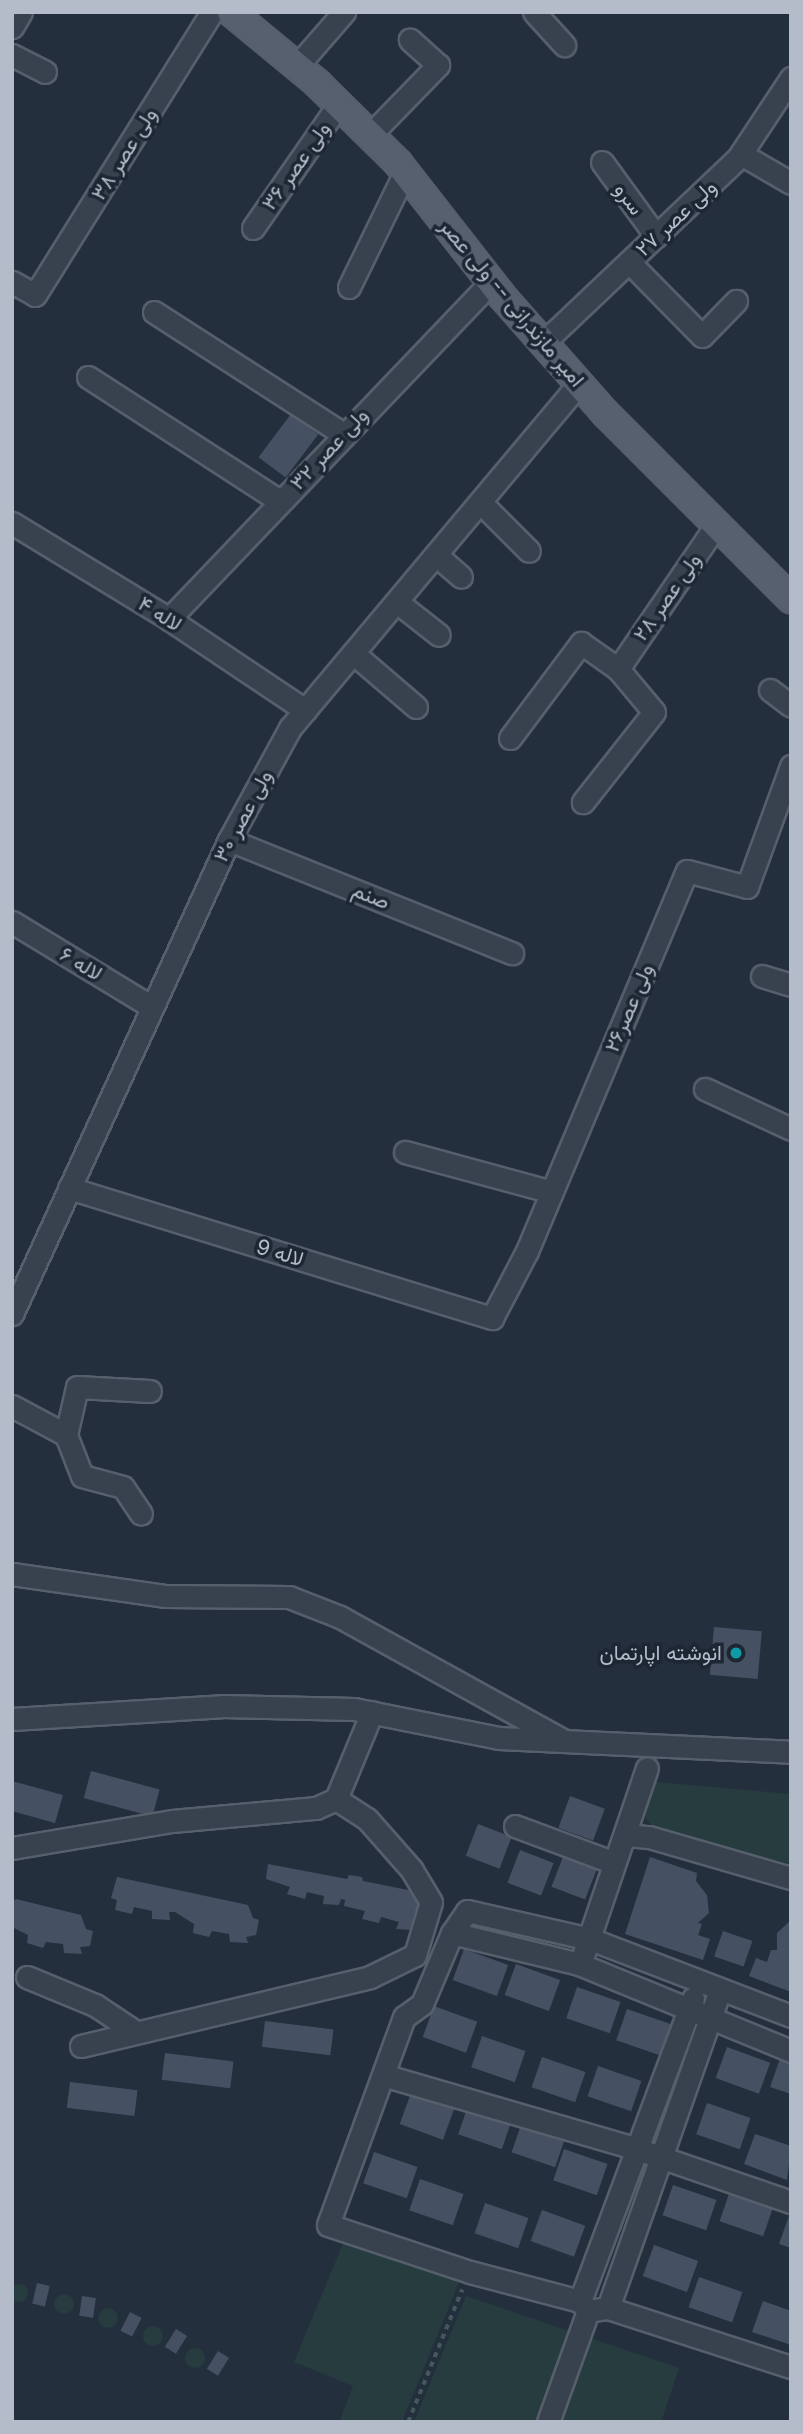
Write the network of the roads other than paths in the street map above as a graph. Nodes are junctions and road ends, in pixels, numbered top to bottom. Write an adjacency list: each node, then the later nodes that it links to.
1 (21, 12): 6 (street)
2 (212, 12): 22 (street, ولی عصر ۳۸)
3 (231, 12): 10 (main road, امیر مازندرانی -- ولی عصر)
4 (344, 12): 10 (street)
5 (534, 12): 8 (street)
6 (12, 27)
7 (410, 40): 14 (street)
8 (564, 45)
9 (12, 55): 11 (street)
10 (297, 66): 13 (main road, امیر مازندرانی -- ولی عصر)
11 (45, 72)
12 (787, 92): 15 (street, ولی عصر ۲۷)
13 (339, 104): 14 (main road, امیر مازندرانی -- ولی عصر); 19 (street, ولی عصر ۳۶)
14 (370, 135): 17 (main road, امیر مازندرانی -- ولی عصر)
15 (741, 154): 18 (street); 20 (street, ولی عصر ۲۷)
16 (602, 162): 20 (street, سرو)
17 (405, 172): 23 (main road, امیر مازندرانی -- ولی عصر); 24 (street)
18 (791, 183)
19 (253, 228)
20 (656, 236): 21 (street, ولی عصر ۲۷)
21 (629, 262): 25 (street); 27 (street, ولی عصر ۲۷)
22 (12, 282)
23 (491, 282): 27 (main road, امیر مازندرانی -- ولی عصر); 30 (street, ولی عصر ۳۲)
24 (349, 287)
25 (736, 301)
26 (154, 312): 30 (street)
27 (543, 343): 29 (main road, امیر مازندرانی -- ولی عصر)
28 (88, 377): 31 (street)
29 (579, 383): 32 (street, ولی عصر ۳۰); 34 (main road, امیر مازندرانی -- ولی عصر)
30 (343, 434): 31 (street, ولی عصر ۳۲)
31 (280, 501): 40 (street, ولی عصر ۳۲)
32 (480, 502): 35 (street); 36 (street, ولی عصر ۳۰)
33 (12, 523): 40 (street, لاله ۴)
34 (717, 524): 38 (main road, امیر مازندرانی -- ولی عصر); 43 (street, ولی عصر ۲۸)
35 (528, 551)
36 (436, 555): 37 (street); 39 (street, ولی عصر ۳۰)
37 (461, 578)
38 (791, 599)
39 (397, 602): 41 (street); 42 (street, ولی عصر ۳۰)
40 (169, 619): 47 (street, لاله ۴)
41 (439, 635)
42 (353, 653): 46 (street); 47 (street, ولی عصر ۳۰)
43 (618, 669): 48 (street); 50 (street)
44 (770, 690): 45 (street)
45 (791, 706)
46 (416, 708)
47 (304, 710): 51 (street, ولی عصر ۳۰)
48 (510, 738)
49 (791, 766): 61 (street, ولی عصر۲۶)
50 (583, 802)
51 (229, 840): 53 (street, صنم); 56 (street, ولی عصر ۳۰)
52 (12, 922): 56 (street, لاله ۶)
53 (512, 953)
54 (762, 976): 55 (street)
55 (791, 985)
56 (150, 1006): 60 (street, ولی عصر ۳۰)
57 (705, 1089): 58 (street)
58 (791, 1129)
59 (405, 1152): 61 (street)
60 (69, 1188): 62 (street, ولی عصر ۳۰); 63 (street, لاله 9)
61 (552, 1192): 63 (street, ولی عصر۲۶)
62 (12, 1314)
63 (492, 1318)
64 (150, 1391): 66 (street)
65 (12, 1406): 66 (street)
66 (66, 1434): 67 (street)
67 (141, 1514)
68 (12, 1574): 71 (street)
69 (372, 1713): 70 (street); 71 (street); 74 (street)
70 (12, 1719)
71 (566, 1742): 72 (street)
72 (791, 1752)
73 (647, 1768): 76 (street)
74 (336, 1799): 77 (street); 89 (street)
75 (515, 1826): 78 (street)
76 (625, 1835): 78 (street); 79 (street)
77 (12, 1848)
78 (612, 1862): 81 (street)
79 (791, 1878)
80 (452, 1933): 81 (street); 82 (street); 92 (street)
81 (590, 1939): 82 (street); 84 (street)
82 (579, 1964): 86 (street)
83 (27, 1977): 89 (street)
84 (699, 1982): 85 (street); 86 (street)
85 (720, 1990): 87 (street); 88 (street)
86 (690, 2010): 88 (street); 93 (street)
87 (791, 2016)
88 (710, 2020): 91 (street); 94 (street)
89 (134, 2031): 90 (street)
90 (80, 2046)
91 (791, 2051)
92 (383, 2075): 93 (street); 96 (street)
93 (637, 2149): 94 (street); 96 (street)
94 (658, 2157): 95 (street); 96 (street)
95 (791, 2202)
96 (592, 2307): 97 (street); 98 (street)
97 (791, 2367)
98 (548, 2422)

